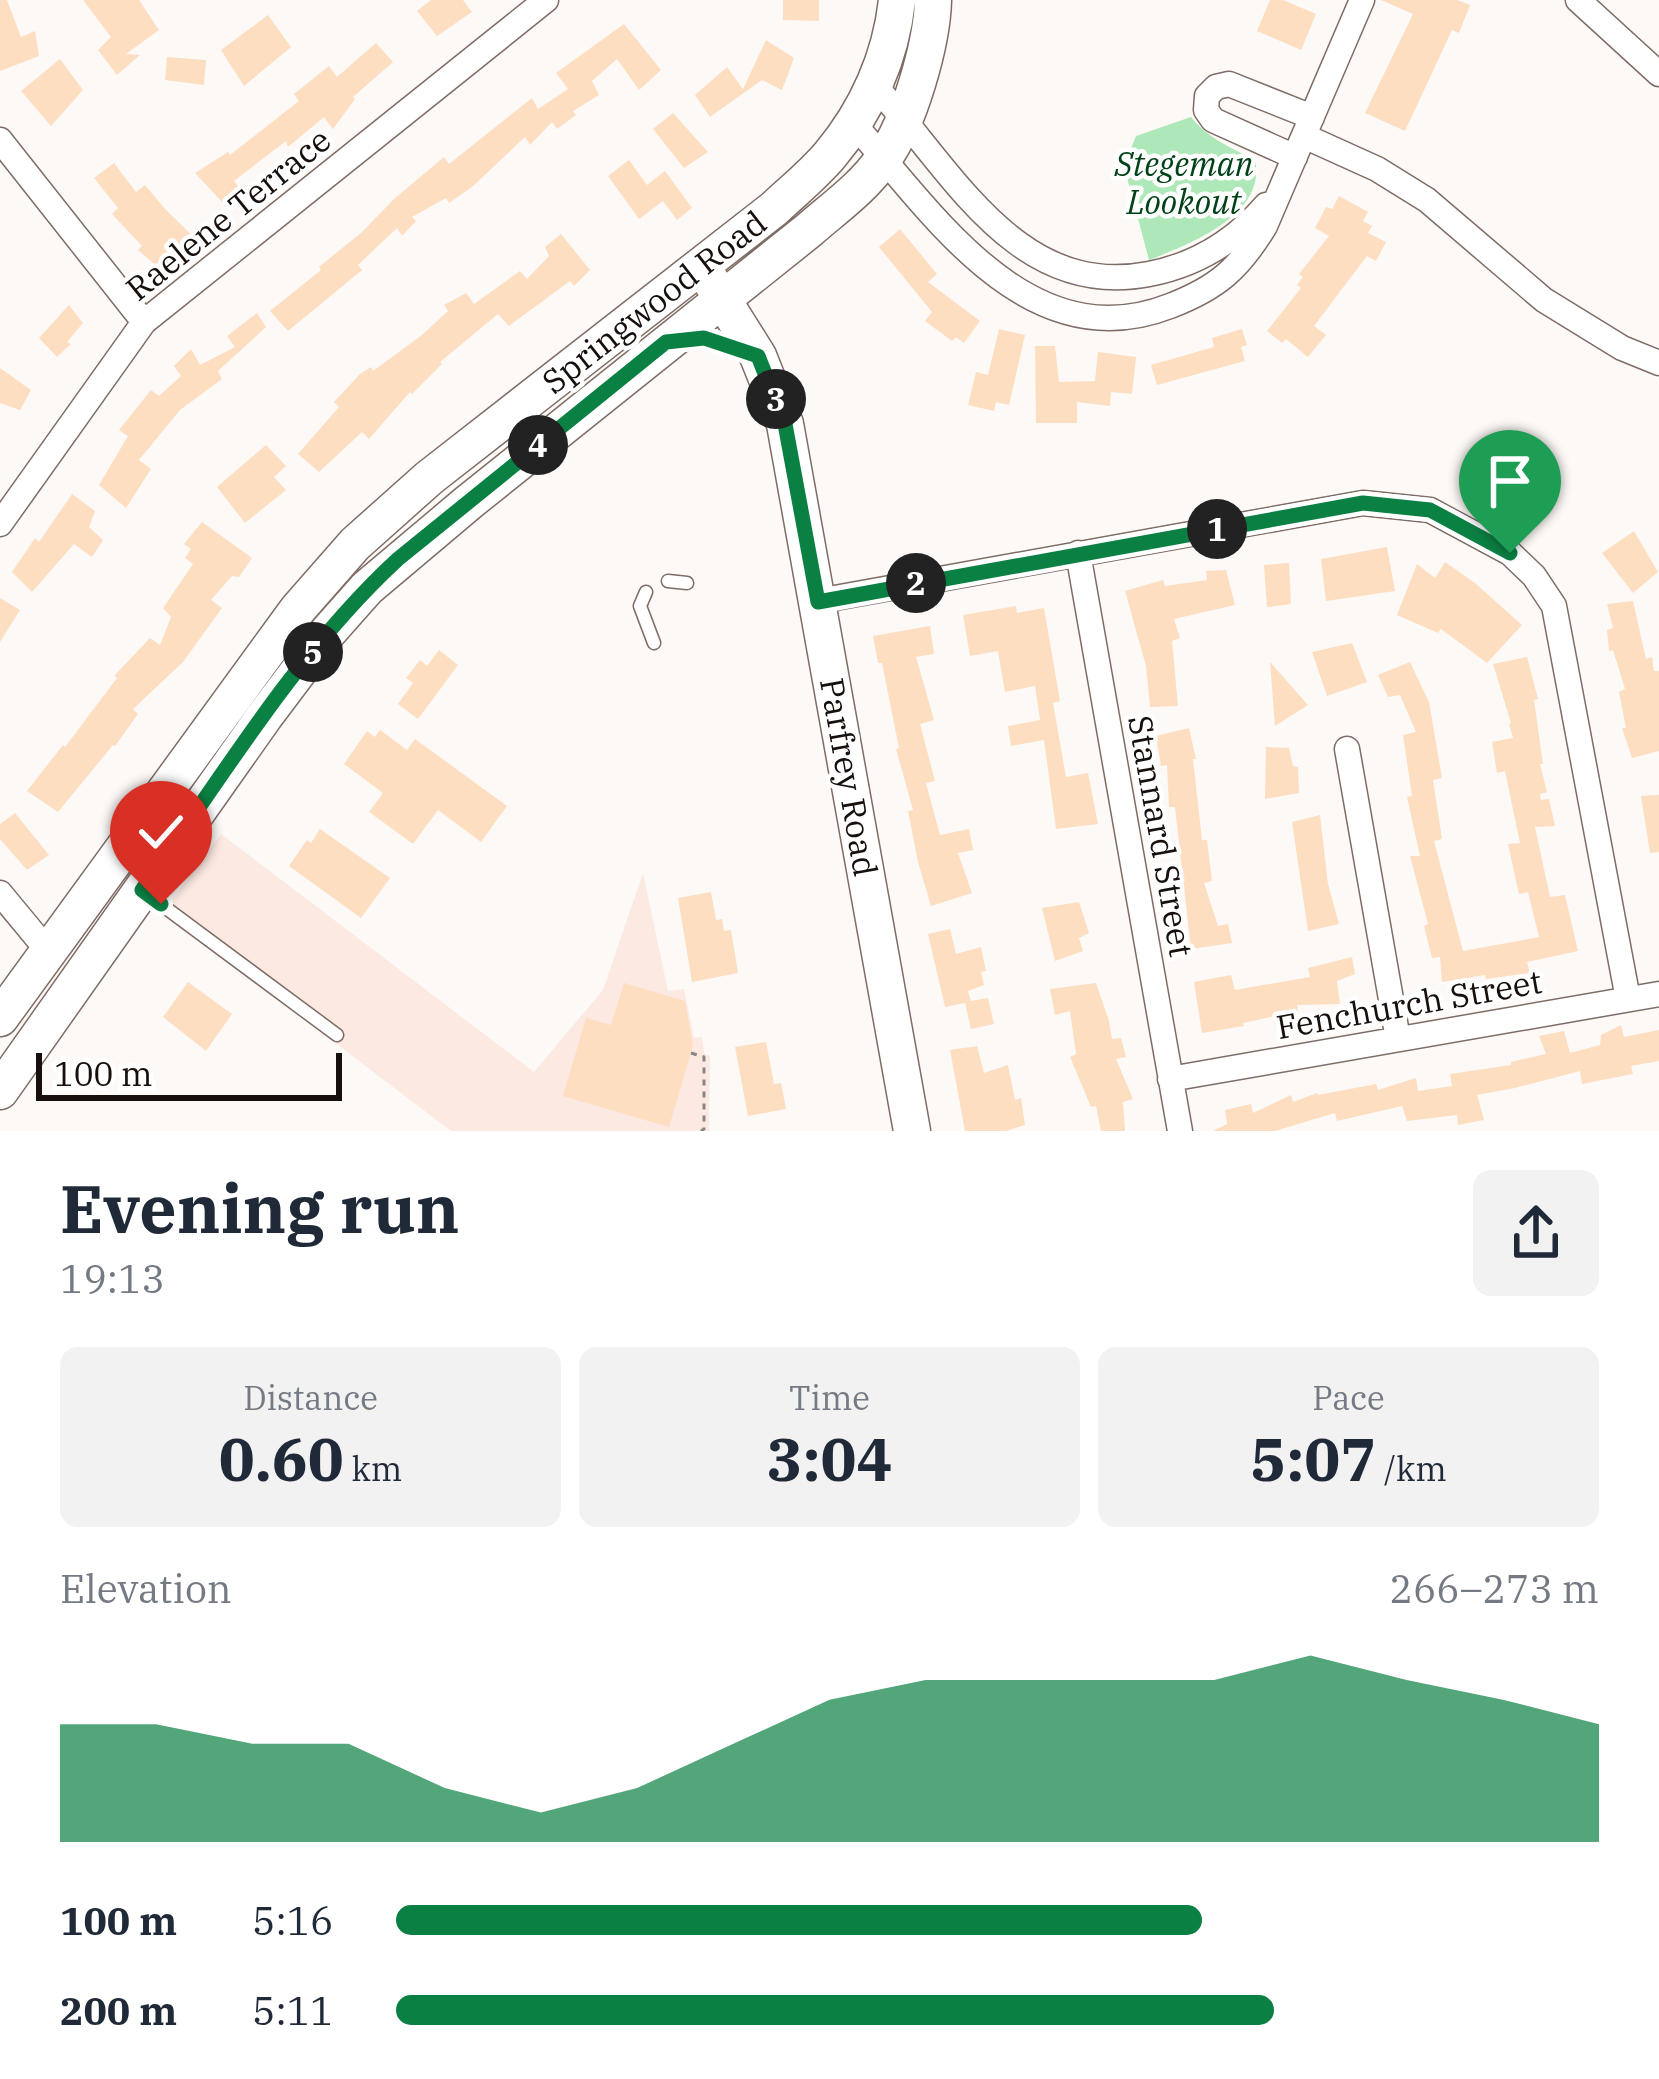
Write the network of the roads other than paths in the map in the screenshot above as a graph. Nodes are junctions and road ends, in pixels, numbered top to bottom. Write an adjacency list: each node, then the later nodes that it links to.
1 (546, 0): 6 (street, Raelene Terrace)
2 (897, 0): 8 (main road, Springwood Road)
3 (933, 0): 9 (main road, Springwood Road)
4 (1362, 0): 11 (street)
5 (1578, 0): 7 (street)
6 (519, 8): 17 (street, Raelene Terrace)
7 (1659, 74)
8 (874, 86): 9 (street); 10 (main road, Springwood Road)
9 (904, 118): 13 (main road, Springwood Road); 14 (street)
10 (854, 124): 13 (street); 15 (main road, Springwood Road)
11 (1304, 136): 14 (street); 20 (street)
12 (0, 140): 17 (street)
13 (884, 159): 14 (street); 16 (main road, Springwood Road)
14 (1283, 184)
15 (710, 258): 16 (main road, Parfrey Road); 32 (main road, Springwood Road)
16 (733, 290): 18 (main road, Springwood Road); 19 (main road, Parfrey Road); 21 (main road, Parfrey Road)
17 (144, 322): 22 (street, Raelene Terrace)
18 (666, 342): 19 (main road); 30 (main road, Springwood Road)
19 (758, 356): 21 (main road, Parfrey Road)
20 (1659, 363)
21 (785, 424): 27 (main road, Parfrey Road)
22 (0, 524)
23 (1078, 553): 27 (street); 34 (street); 38 (street, Stannard Street)
24 (668, 581): 25 (lane)
25 (687, 583)
26 (646, 592): 28 (lane)
27 (818, 602): 40 (main road, Parfrey Road)
28 (654, 643)
29 (1347, 749): 37 (street)
30 (142, 890): 36 (lane); 39 (main road, Springwood Road)
31 (0, 893): 32 (street)
32 (48, 951): 35 (main road, Springwood Road)
33 (1659, 994): 34 (street, Fenchurch Street)
34 (1628, 999): 37 (street, Fenchurch Street)
35 (0, 1018)
36 (337, 1035)
37 (1398, 1039): 38 (street, Fenchurch Street)
38 (1170, 1078): 41 (street, Stannard Street)
39 (0, 1091)
40 (912, 1131)
41 (1180, 1131)

